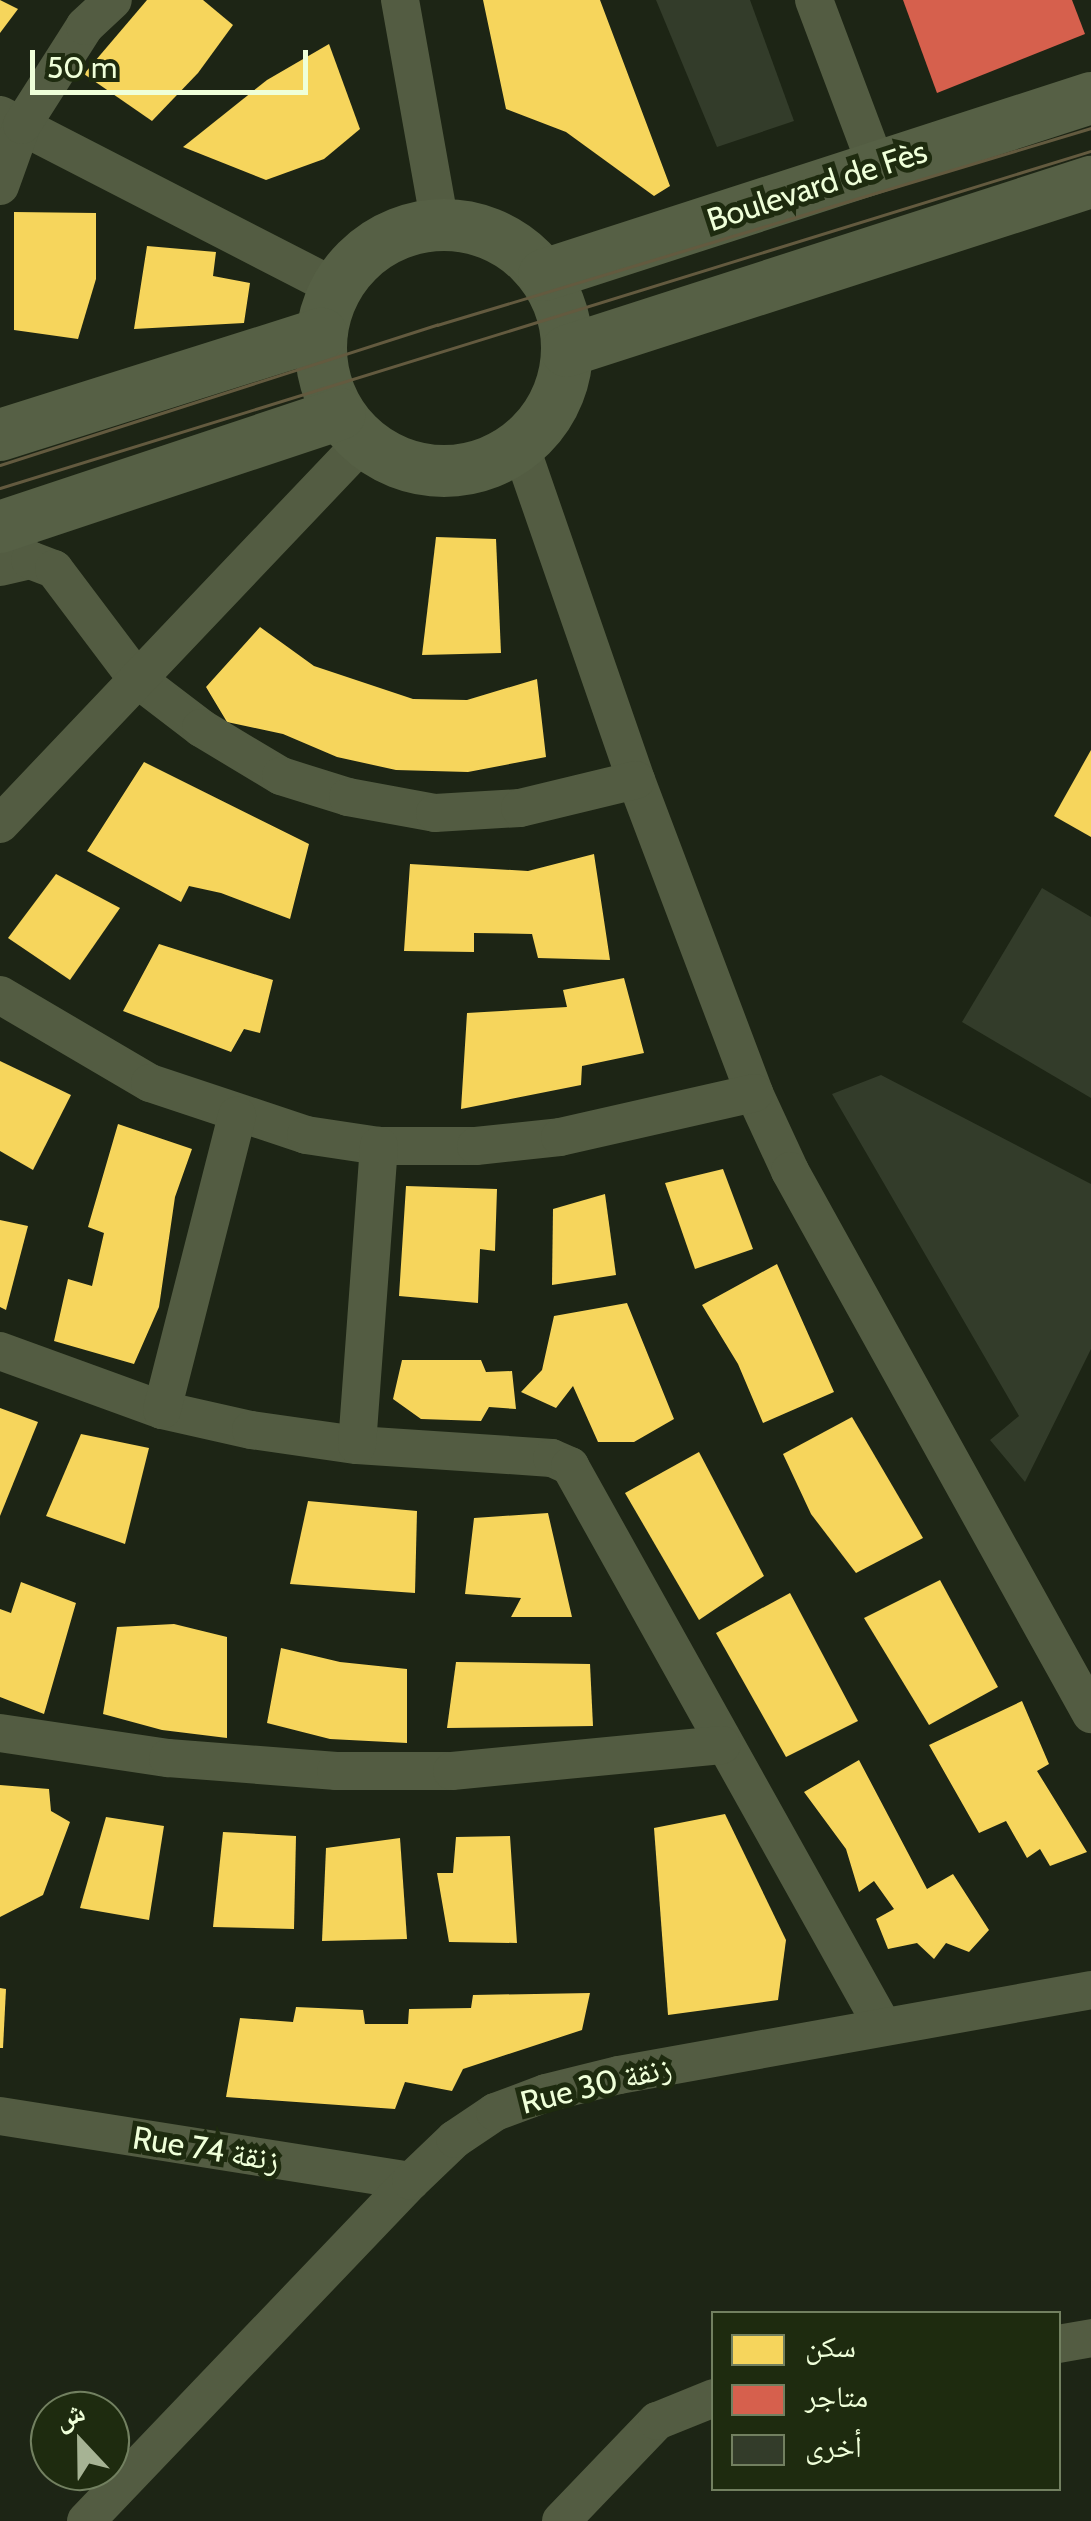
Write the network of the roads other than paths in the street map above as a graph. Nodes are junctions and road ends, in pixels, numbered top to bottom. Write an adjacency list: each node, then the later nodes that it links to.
1 (112, 0): 5 (street)
2 (400, 0): 9 (street)
3 (814, 0): 6 (street)
4 (1091, 98): 6 (street, Boulevard de Fès)
5 (11, 120): 8 (street); 11 (street)
6 (877, 168): 10 (street, Boulevard de Fès)
7 (1091, 182): 12 (street)
8 (0, 186)
9 (440, 224): 10 (street); 11 (street)
10 (544, 275): 12 (street)
11 (328, 311): 13 (street); 14 (street)
12 (568, 351): 15 (street)
13 (352, 428): 15 (street); 16 (street); 18 (street)
14 (0, 435)
15 (520, 445): 19 (street)
16 (0, 526)
17 (0, 567): 18 (street)
18 (137, 680): 19 (street); 20 (street)
19 (636, 780): 22 (street)
20 (0, 824)
21 (0, 995): 23 (street)
22 (754, 1093): 24 (street); 28 (street)
23 (237, 1115): 24 (street); 26 (street)
24 (379, 1146): 27 (street)
25 (0, 1351): 26 (street)
26 (162, 1410): 27 (street)
27 (357, 1446): 30 (street)
28 (1091, 1714)
29 (0, 1733): 30 (street)
30 (722, 1745): 32 (street)
31 (1091, 1990): 32 (street, Rue 30 زنقة)
32 (882, 2025): 34 (street, Rue 30 زنقة)
33 (0, 2117): 34 (street, Rue 74 زنقة)
34 (411, 2181): 38 (street, Rue 30 زنقة)
35 (1091, 2338): 36 (street)
36 (1061, 2343)
37 (711, 2399): 39 (street)
38 (86, 2521)
39 (561, 2521)

